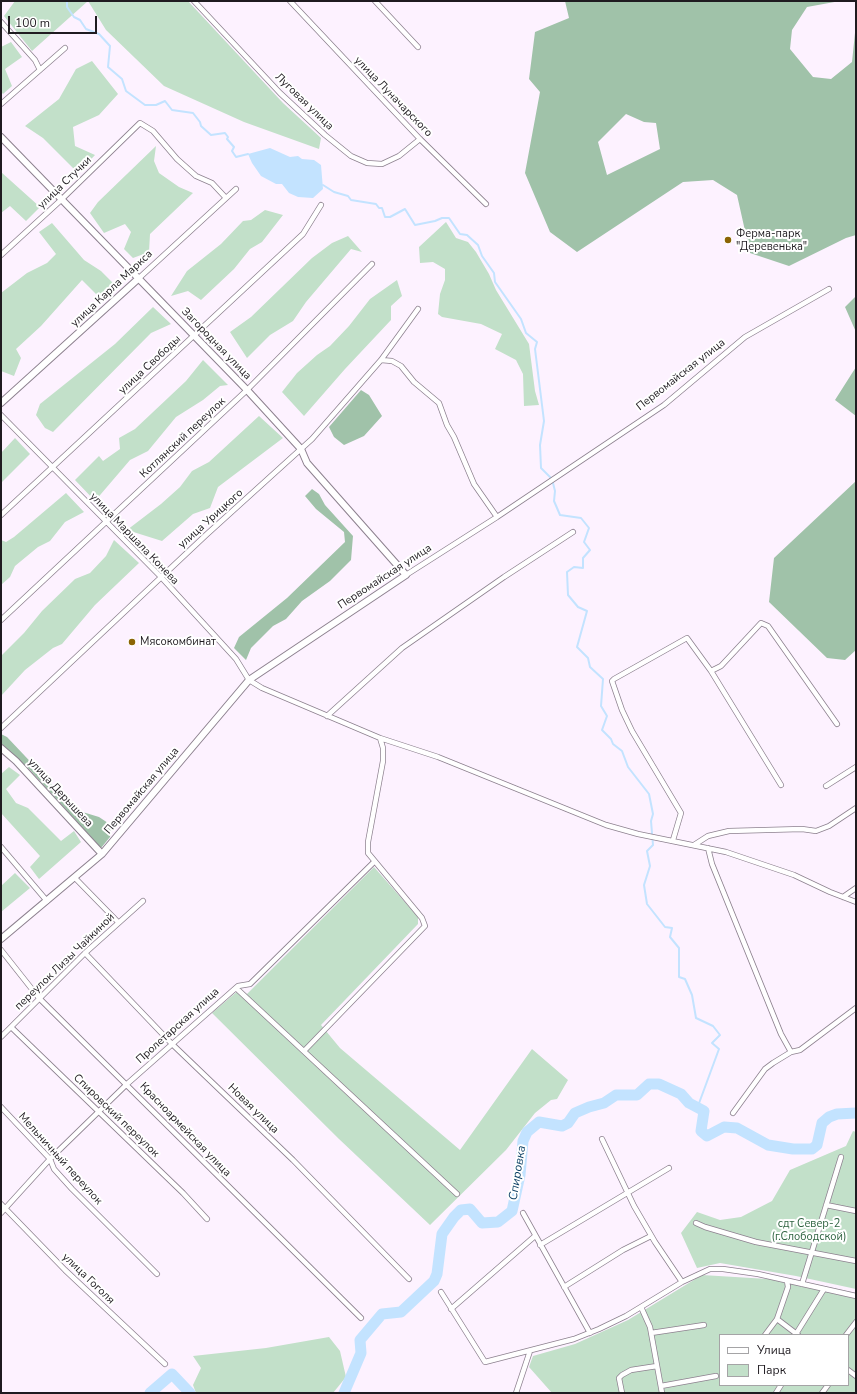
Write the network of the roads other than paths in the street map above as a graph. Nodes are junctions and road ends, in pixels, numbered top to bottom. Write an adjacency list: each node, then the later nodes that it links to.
1 (194, 1): 10 (street, Луговая улица)
2 (290, 1): 10 (street, улица Луначарского)
3 (375, 1): 5 (street)
4 (1, 22): 7 (street)
5 (418, 47)
6 (65, 48): 7 (street)
7 (40, 70): 8 (street)
8 (1, 104)
9 (1, 137): 13 (street, Загородная улица)
10 (420, 139): 14 (street, улица Луначарского)
11 (236, 189): 12 (street, улица Карла Маркса)
12 (226, 198): 13 (street, улица Стучки); 18 (street, улица Карла Маркса)
13 (61, 200): 16 (street, улица Стучки); 18 (street, Загородная улица)
14 (486, 204)
15 (321, 205): 21 (street, улица Свободы)
16 (1, 256)
17 (372, 264): 23 (street, Котлянский переулок)
18 (138, 279): 21 (street, Загородная улица); 24 (street, улица Карла Маркса)
19 (828, 289): 29 (street, Первомайская улица)
20 (418, 309): 22 (street, улица Урицкого)
21 (195, 336): 23 (street, Загородная улица); 27 (street, улица Свободы)
22 (381, 360): 26 (street, улица Урицкого); 29 (street)
23 (247, 390): 26 (street, Загородная улица); 30 (street, Котлянский переулок)
24 (1, 403)
25 (1, 415): 27 (street, улица Маршала Конева)
26 (301, 449): 32 (street, Загородная улица); 33 (street, улица Урицкого)
27 (52, 468): 28 (street, улица Свободы); 30 (street, улица Маршала Конева)
28 (1, 515)
29 (497, 517): 32 (street, Первомайская улица)
30 (106, 523): 33 (street, улица Маршала Конева); 34 (street, Котлянский переулок)
31 (573, 532): 37 (street)
32 (406, 575): 36 (street, Первомайская улица)
33 (161, 578): 36 (street, улица Маршала Конева); 39 (street, улица Урицкого)
34 (1, 620)
35 (711, 671): 38 (street); 43 (street); 46 (street)
36 (249, 680): 37 (street); 50 (street, Первомайская улица)
37 (327, 716): 40 (street)
38 (837, 724)
39 (1, 728)
40 (380, 738): 46 (street); 51 (street)
41 (1, 748): 50 (street, улица Дерышева)
42 (856, 766): 44 (street)
43 (781, 785)
44 (826, 786)
45 (856, 808): 47 (street)
46 (673, 840): 47 (street)
47 (694, 845): 49 (street)
48 (1, 848): 55 (street)
49 (708, 848): 54 (street); 69 (street)
50 (102, 854): 52 (street, Первомайская улица)
51 (374, 862): 62 (street, Пролетарская улица); 68 (street)
52 (75, 878): 55 (street, Первомайская улица); 58 (street)
53 (856, 888): 54 (street)
54 (843, 897): 57 (street)
55 (47, 900): 59 (street, Первомайская улица)
56 (143, 901): 58 (street, переулок Лизы Чайкиной)
57 (856, 902)
58 (118, 922): 61 (street, переулок Лизы Чайкиной)
59 (1, 939)
60 (1, 950): 63 (street, Красноармейская улица)
61 (85, 953): 63 (street, переулок Лизы Чайкиной); 67 (street, Новая улица)
62 (236, 988): 67 (street, Пролетарская улица); 68 (street)
63 (39, 998): 65 (street, переулок Лизы Чайкиной); 70 (street, Красноармейская улица)
64 (856, 1008): 69 (street)
65 (11, 1027): 66 (street, переулок Лизы Чайкиной); 72 (street, Спировский переулок)
66 (1, 1037)
67 (172, 1044): 70 (street, Пролетарская улица); 94 (street, Новая улица)
68 (304, 1051): 79 (street)
69 (791, 1052): 73 (street)
70 (127, 1084): 72 (street, Пролетарская улица); 104 (street, Красноармейская улица)
71 (1, 1107): 76 (street, Мельничный переулок)
72 (98, 1112): 76 (street, Пролетарская улица); 86 (street, Спировский переулок)
73 (733, 1113)
74 (602, 1139): 78 (street)
75 (841, 1157): 81 (street)
76 (50, 1159): 82 (street, Пролетарская улица); 93 (street, Мельничный переулок)
77 (669, 1168): 78 (street)
78 (628, 1193): 89 (street); 90 (street)
79 (457, 1194)
80 (1, 1204): 82 (street, улица Гоголя)
81 (826, 1205): 83 (street); 91 (street)
82 (6, 1209): 84 (street, Пролетарская улица); 114 (street, улица Гоголя)
83 (856, 1211)
84 (1, 1213)
85 (523, 1213): 88 (street)
86 (207, 1219)
87 (696, 1223): 91 (street)
88 (535, 1236): 90 (street); 103 (street)
89 (651, 1236): 96 (street); 98 (street)
90 (540, 1245): 98 (street)
91 (812, 1253): 92 (street); 97 (street)
92 (856, 1261)
93 (157, 1274)
94 (408, 1279)
95 (787, 1281): 96 (street); 97 (street); 105 (street)
96 (682, 1282): 102 (street)
97 (802, 1284): 99 (street)
98 (564, 1287): 108 (street)
99 (824, 1289): 101 (street); 111 (street)
100 (441, 1292): 103 (street)
101 (856, 1296)
102 (641, 1307): 108 (street); 109 (street)
103 (451, 1309): 113 (street)
104 (361, 1318)
105 (777, 1319): 110 (street); 111 (street)
106 (856, 1322): 112 (street)
107 (704, 1325): 109 (street)
108 (590, 1333): 113 (street)
109 (651, 1333): 115 (street)
110 (766, 1334)
111 (797, 1334)
112 (847, 1334)
113 (530, 1351): 118 (street)
114 (165, 1364)
115 (657, 1366): 117 (street); 119 (street)
116 (716, 1376): 117 (street)
117 (661, 1386): 120 (street)
118 (516, 1393)
119 (622, 1393)
120 (662, 1393)

